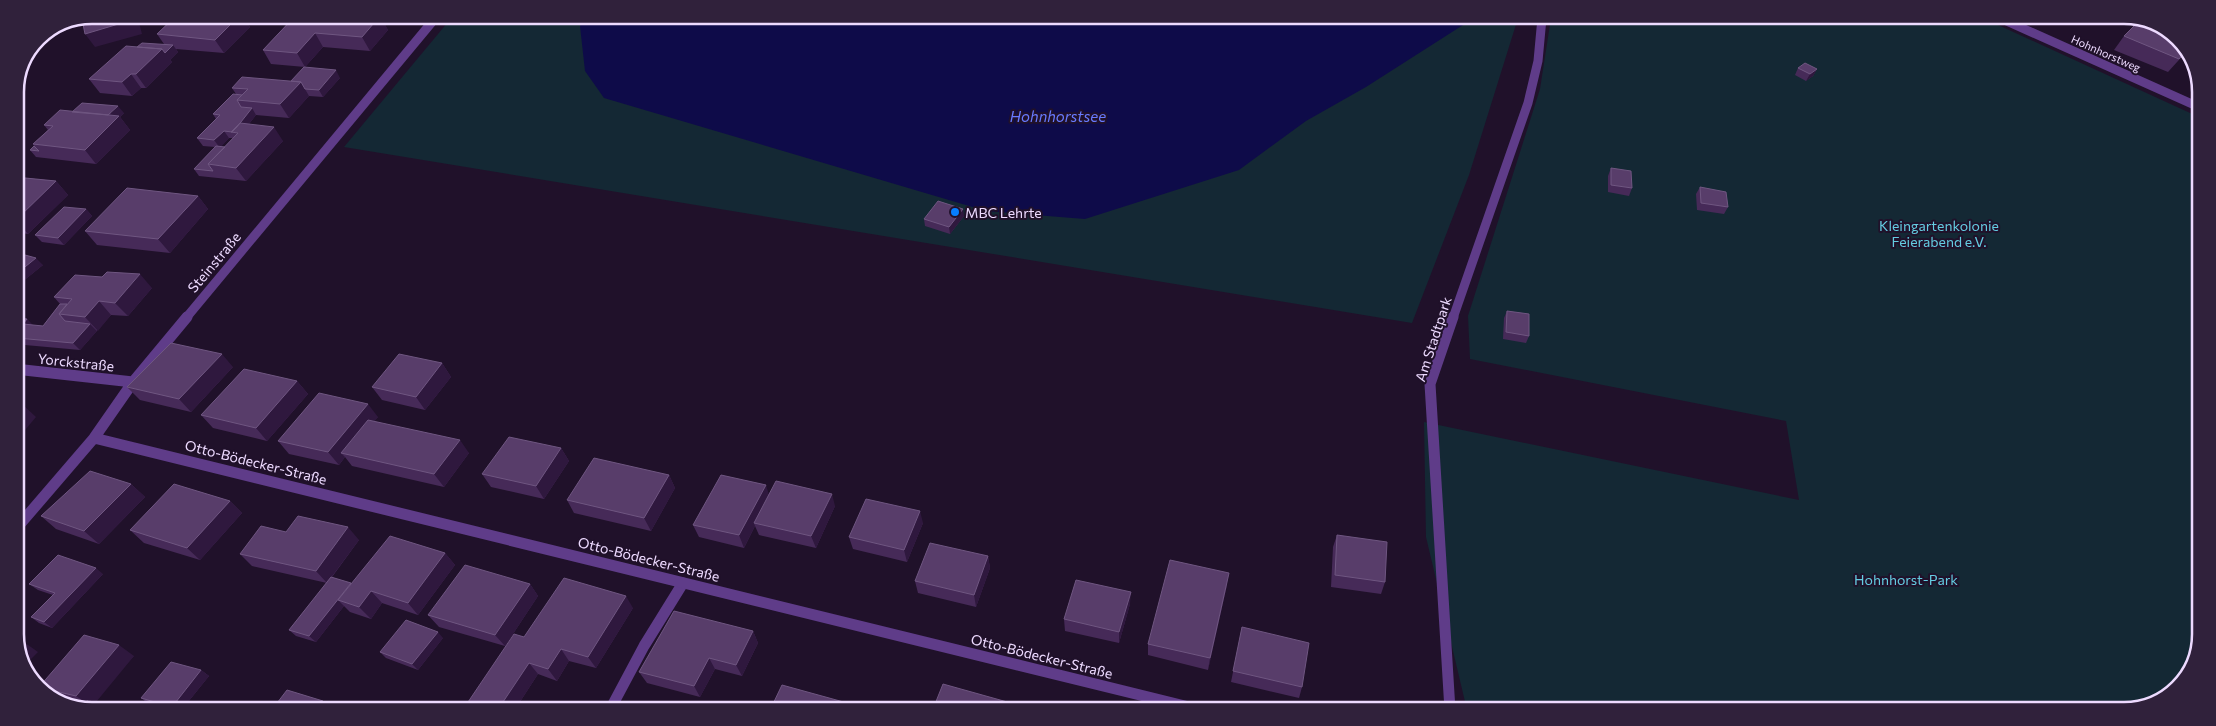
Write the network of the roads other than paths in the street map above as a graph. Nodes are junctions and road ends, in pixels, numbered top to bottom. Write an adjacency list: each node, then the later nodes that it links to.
1 (430, 24): 6 (street, Steinstraße)
2 (1541, 24): 12 (street, Am Stadtpark)
3 (2013, 24): 4 (street, Hohnhorstweg)
4 (2192, 104)
5 (24, 370): 6 (street, Yorckstraße)
6 (133, 382): 7 (street, Steinstraße)
7 (94, 438): 8 (street, Steinstraße); 9 (street, Otto-Bödecker-Straße)
8 (24, 520)
9 (683, 583): 10 (street); 11 (street, Otto-Bödecker-Straße)
10 (614, 702)
11 (1168, 702)
12 (1450, 702)

